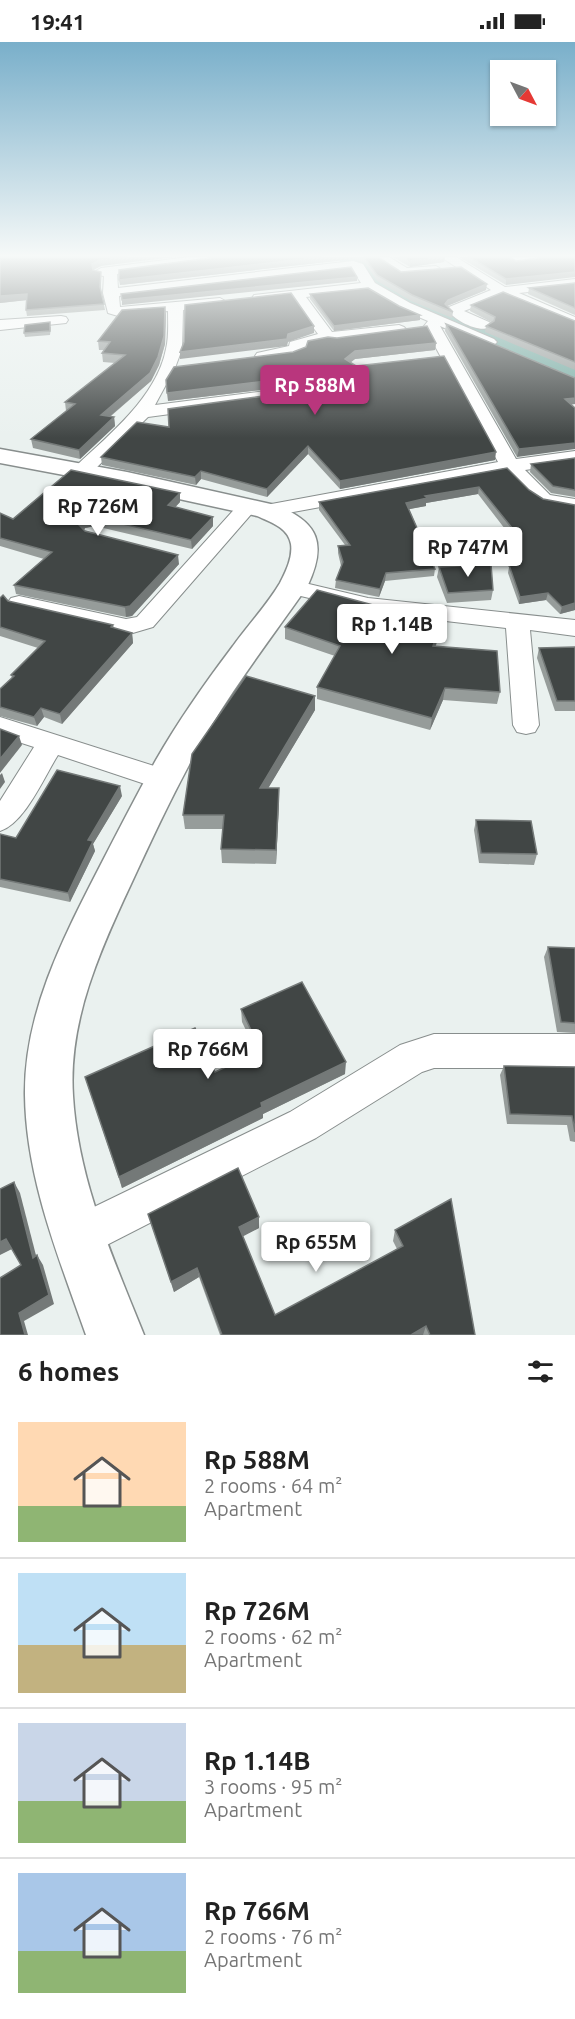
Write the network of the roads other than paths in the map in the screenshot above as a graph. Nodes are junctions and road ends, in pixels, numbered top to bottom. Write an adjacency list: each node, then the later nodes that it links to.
1 (176, 317): 13 (street)
2 (313, 317): 8 (street)
3 (417, 317): 7 (street)
4 (463, 317): 7 (street)
5 (62, 320): 6 (street)
6 (0, 325)
7 (425, 325): 8 (street); 9 (street)
8 (328, 337): 10 (street)
9 (449, 356): 11 (street); 18 (street)
10 (247, 358)
11 (426, 358)
12 (190, 365): 13 (street)
13 (167, 368): 15 (street)
14 (297, 392): 15 (street)
15 (143, 412): 19 (street)
16 (0, 456): 19 (street)
17 (575, 457): 18 (street)
18 (510, 466): 20 (street); 21 (street)
19 (84, 469): 21 (street)
20 (575, 505)
21 (257, 509): 22 (street); 23 (street)
22 (292, 586): 24 (street); 29 (street)
23 (19, 603)
24 (517, 622): 25 (street); 26 (street)
25 (575, 628)
26 (526, 725)
27 (0, 726): 28 (street)
28 (51, 743): 29 (street); 30 (street)
29 (164, 779): 32 (street)
30 (0, 820)
31 (575, 1051): 32 (street)
32 (78, 1237): 33 (street)
33 (115, 1335)

